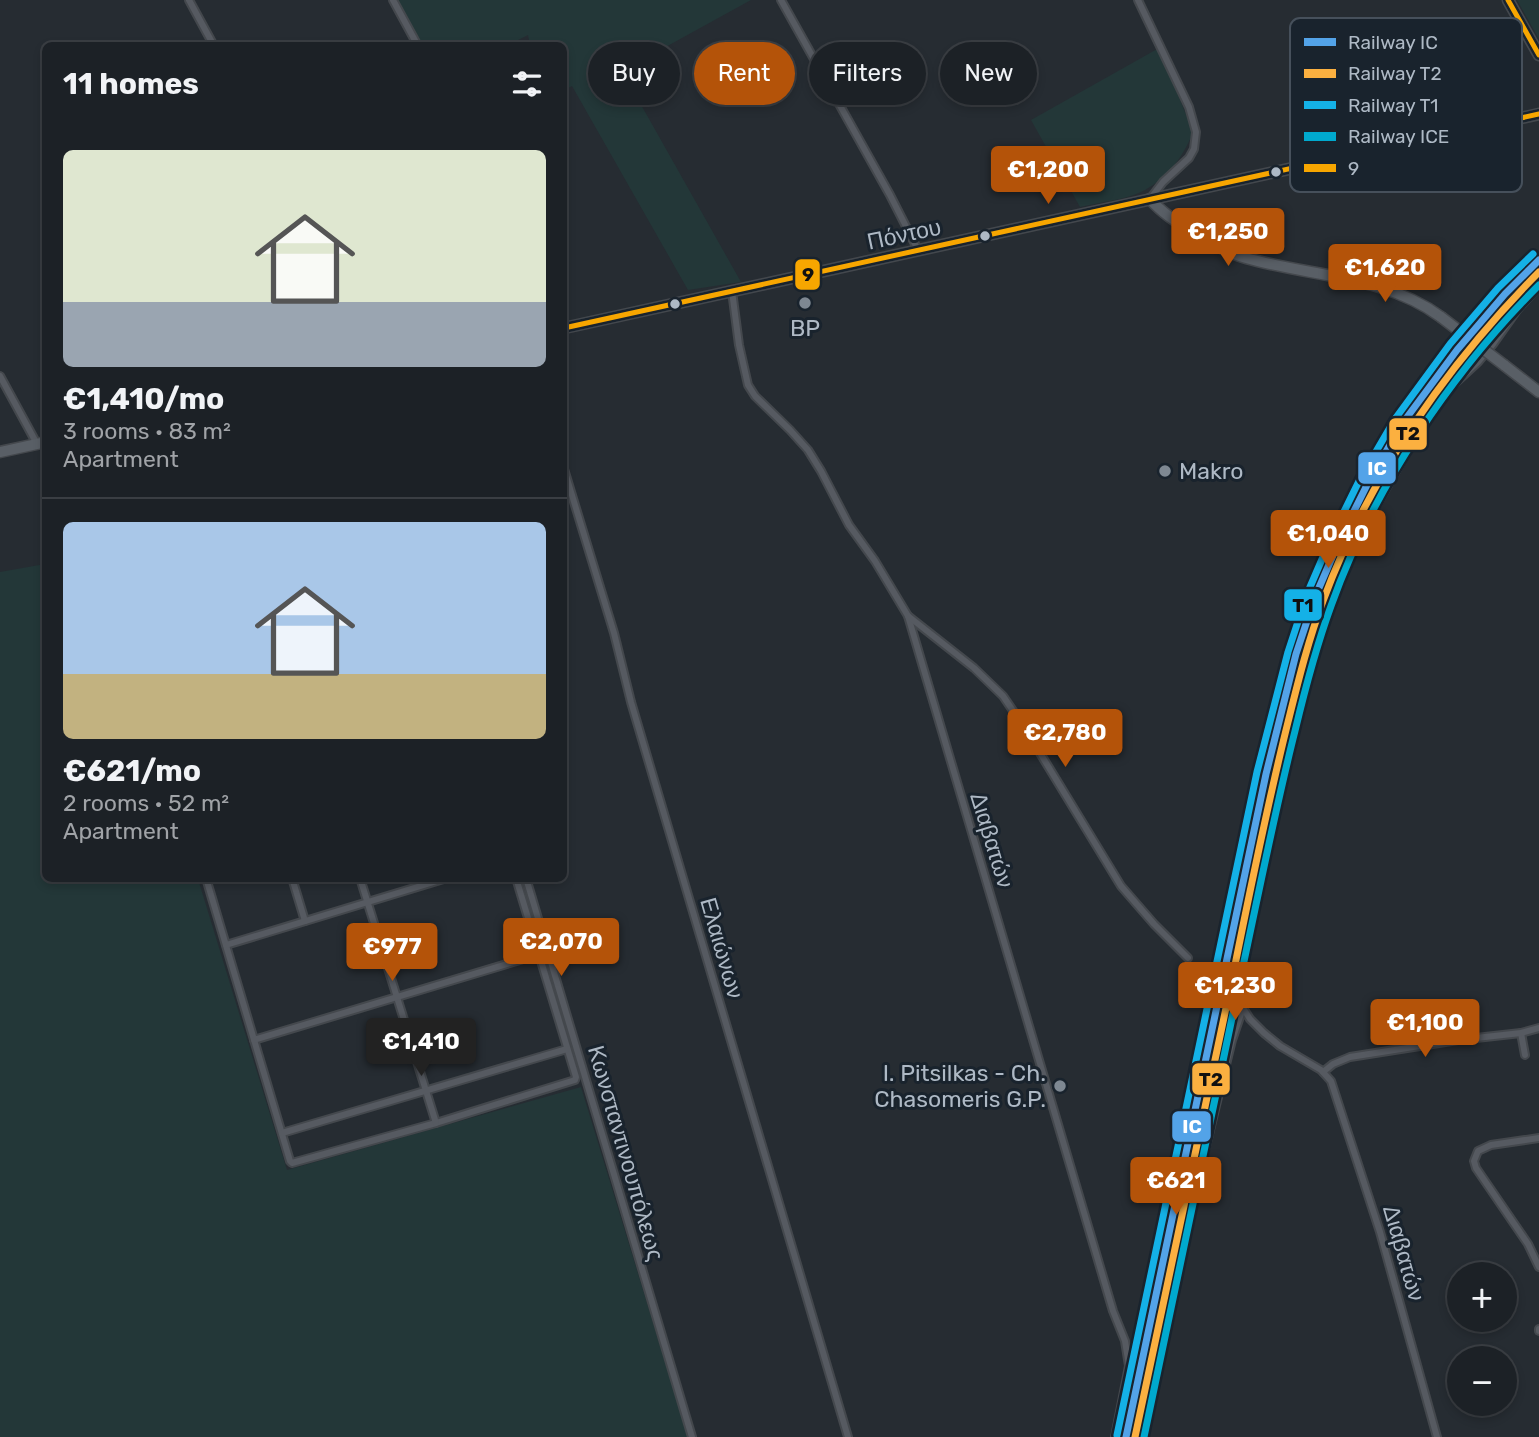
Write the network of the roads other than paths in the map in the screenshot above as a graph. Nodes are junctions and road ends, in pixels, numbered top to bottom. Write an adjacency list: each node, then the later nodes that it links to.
1 (189, 0): 8 (street)
2 (393, 0): 9 (street)
3 (780, 0): 13 (street)
4 (1138, 0): 12 (street)
5 (1508, 0): 6 (street)
6 (1518, 18)
7 (1522, 25): 10 (street)
8 (212, 42)
9 (416, 42)
10 (1539, 55)
11 (1290, 168): 12 (street, Πόντου)
12 (1150, 199): 13 (street, Πόντου); 18 (street, bridge)
13 (918, 250): 15 (street, Πόντου)
14 (1539, 286): 35 (street)
15 (732, 291): 16 (street, Πόντου); 22 (street, Διαβατών)
16 (567, 327)
17 (0, 376): 19 (street)
18 (1539, 392)
19 (41, 443): 20 (street)
20 (0, 452)
21 (567, 479): 48 (street, Ελαιώνων)
22 (908, 615): 33 (street); 49 (street, Διαβατών)
23 (207, 882): 31 (street)
24 (293, 882): 30 (street)
25 (361, 882): 29 (street)
26 (425, 882): 29 (street)
27 (517, 882): 32 (street)
28 (527, 882): 47 (street, Κωνσταντινουπόλεως)
29 (367, 902): 30 (street); 34 (street)
30 (305, 921): 31 (street)
31 (226, 945): 38 (street)
32 (540, 954): 34 (street); 39 (street)
33 (1188, 958)
34 (396, 996): 38 (street); 42 (street)
35 (1243, 1008): 41 (street); 50 (street)
36 (1539, 1028): 37 (street)
37 (1521, 1034): 40 (street); 41 (street)
38 (254, 1040): 44 (street)
39 (567, 1049): 42 (street); 43 (street)
40 (1525, 1055)
41 (1323, 1072): 51 (street, Διαβατών)
42 (425, 1091): 43 (street); 44 (street)
43 (436, 1123): 44 (street)
44 (282, 1133)
45 (1539, 1138): 46 (street)
46 (1539, 1267)
47 (692, 1437)
48 (848, 1437)
49 (1115, 1437)
50 (1142, 1437)
51 (1437, 1437)

